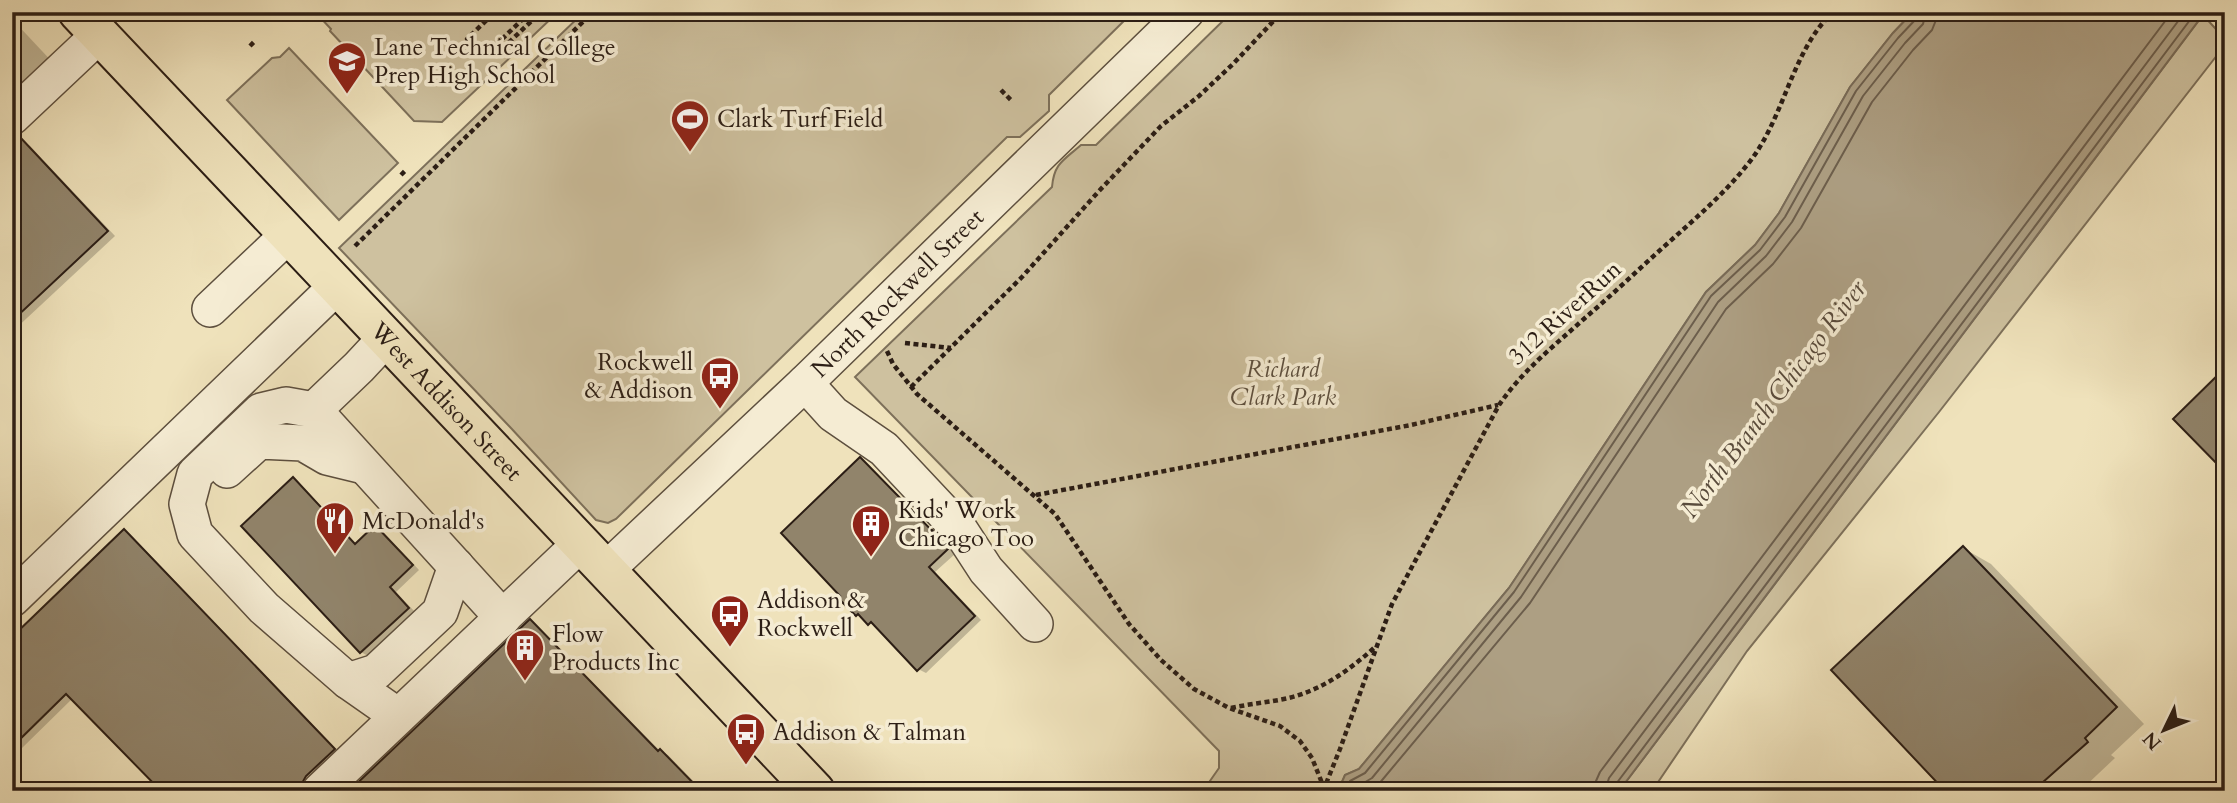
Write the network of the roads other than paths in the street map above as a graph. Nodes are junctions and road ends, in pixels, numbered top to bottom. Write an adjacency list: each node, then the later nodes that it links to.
1 (1186, 12): 8 (street, North Rockwell Street)
2 (88, 23): 3 (street); 4 (main road, West Addison Street)
3 (12, 117)
4 (288, 235): 5 (main road, West Addison Street); 6 (street)
5 (337, 286): 7 (main road, West Addison Street); 13 (street)
6 (210, 309)
7 (386, 338): 9 (street); 11 (main road, West Addison Street)
8 (805, 383): 11 (street, North Rockwell Street); 15 (street)
9 (314, 410): 10 (street); 16 (street)
10 (364, 466): 12 (street); 16 (street)
11 (593, 557): 14 (street, North Rockwell Street); 20 (main road, West Addison Street)
12 (456, 566): 14 (street); 17 (street)
13 (12, 598)
14 (503, 618): 18 (street, North Rockwell Street)
15 (1035, 624)
16 (318, 654): 17 (street)
17 (348, 681): 18 (street)
18 (398, 716): 19 (street, North Rockwell Street)
19 (320, 791)
20 (815, 791)

